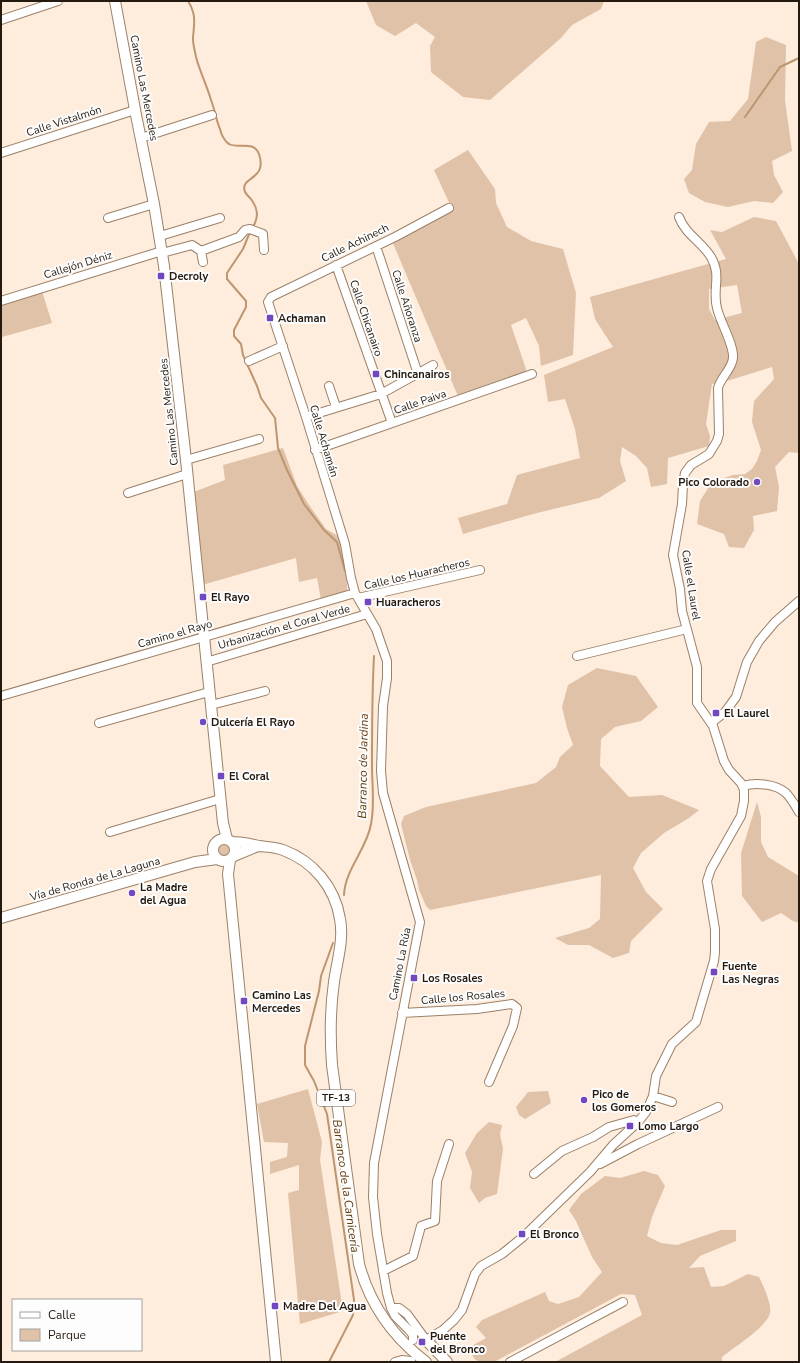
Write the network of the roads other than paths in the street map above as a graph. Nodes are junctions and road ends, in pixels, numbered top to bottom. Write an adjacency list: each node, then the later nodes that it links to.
1 (58, 1): 3 (street)
2 (115, 1): 4 (main road, Camino Las Mercedes)
3 (1, 20)
4 (135, 110): 6 (main road, Camino Las Mercedes); 7 (street, Calle Vistalmón)
5 (212, 115): 6 (street)
6 (141, 138): 8 (main road, Camino Las Mercedes)
7 (1, 153)
8 (154, 204): 11 (street); 13 (main road, Camino Las Mercedes)
9 (449, 208): 14 (street, Calle Achinech)
10 (679, 217): 41 (street, Calle el Laurel)
11 (108, 218)
12 (220, 218): 13 (street)
13 (160, 236): 17 (main road, Camino Las Mercedes)
14 (376, 246): 19 (street, Calle Achinech); 25 (street, Calle Añoranza)
15 (264, 250): 16 (street)
16 (201, 251): 17 (street, Callejón Déniz); 18 (street)
17 (162, 252): 21 (street, Callejón Déniz); 34 (main road, Camino Las Mercedes)
18 (203, 262)
19 (336, 265): 20 (street, Calle Achinech); 28 (street, Calle Chicanairo)
20 (271, 297): 22 (street, Calle Achamán)
21 (1, 300)
22 (283, 346): 23 (street); 30 (street, Calle Achamán)
23 (249, 361)
24 (433, 365): 25 (street)
25 (418, 374): 28 (street)
26 (532, 374): 31 (street, Calle Paiva)
27 (329, 386): 29 (street)
28 (381, 394): 29 (street); 31 (street, Calle Chicanairo)
29 (336, 407): 30 (street)
30 (306, 417): 33 (street, Calle Achamán)
31 (392, 423): 33 (street, Calle Paiva)
32 (259, 439): 34 (street)
33 (315, 450): 38 (street, Calle Achamán)
34 (186, 460): 35 (main road, Camino Las Mercedes)
35 (187, 474): 36 (street); 42 (main road, Camino Las Mercedes)
36 (128, 493)
37 (480, 570): 38 (street, Calle los Huaracheros)
38 (357, 596): 40 (street, Camino La Rúa); 42 (street, Camino el Rayo)
39 (799, 601): 49 (street)
40 (368, 614): 44 (street, Urbanización el Coral Verde); 62 (street, Camino La Rúa)
41 (687, 629): 43 (street); 49 (street, Calle el Laurel)
42 (204, 636): 44 (main road, Camino Las Mercedes); 47 (street, Camino el Rayo)
43 (577, 656)
44 (206, 662): 46 (main road, Camino Las Mercedes)
45 (265, 690): 48 (street)
46 (209, 692): 48 (main road, Camino Las Mercedes); 50 (street)
47 (1, 696)
48 (211, 705): 52 (main road, Camino Las Mercedes)
49 (711, 723): 51 (street, Calle el Laurel)
50 (99, 724)
51 (743, 786): 53 (street); 64 (street)
52 (220, 799): 54 (main road, Camino Las Mercedes); 55 (street)
53 (799, 812)
54 (223, 824): 56 (main road, Camino Las Mercedes); 57 (main road, Camino Las Mercedes)
55 (110, 832)
56 (229, 840): 57 (main road, TF-13); 58 (main road, TF-13); 59 (main road)
57 (215, 844): 59 (main road); 60 (main road, Vía de Ronda de La Laguna)
58 (258, 846): 59 (main road, Vía de Ronda de La Laguna); 79 (main road, TF-13)
59 (225, 859): 60 (main road, Vía de Ronda de La Laguna); 77 (main road)
60 (195, 862): 61 (main road, Vía de Ronda de La Laguna)
61 (1, 918)
62 (402, 1013): 63 (street, Calle los Rosales); 71 (street, Camino La Rúa)
63 (489, 1082)
64 (653, 1096): 65 (street); 67 (street)
65 (672, 1102)
66 (718, 1107): 69 (street)
67 (638, 1122): 69 (street); 70 (street)
68 (449, 1144): 71 (street)
69 (595, 1166): 75 (street)
70 (534, 1174)
71 (383, 1271): 73 (street, Camino La Rúa)
72 (623, 1302): 81 (street)
73 (391, 1308): 74 (street, Camino La Rúa); 75 (street)
74 (413, 1340)
75 (426, 1340): 80 (main road)
76 (411, 1360): 78 (street)
77 (276, 1362)
78 (395, 1362)
79 (426, 1362)
80 (447, 1362)
81 (510, 1362)

